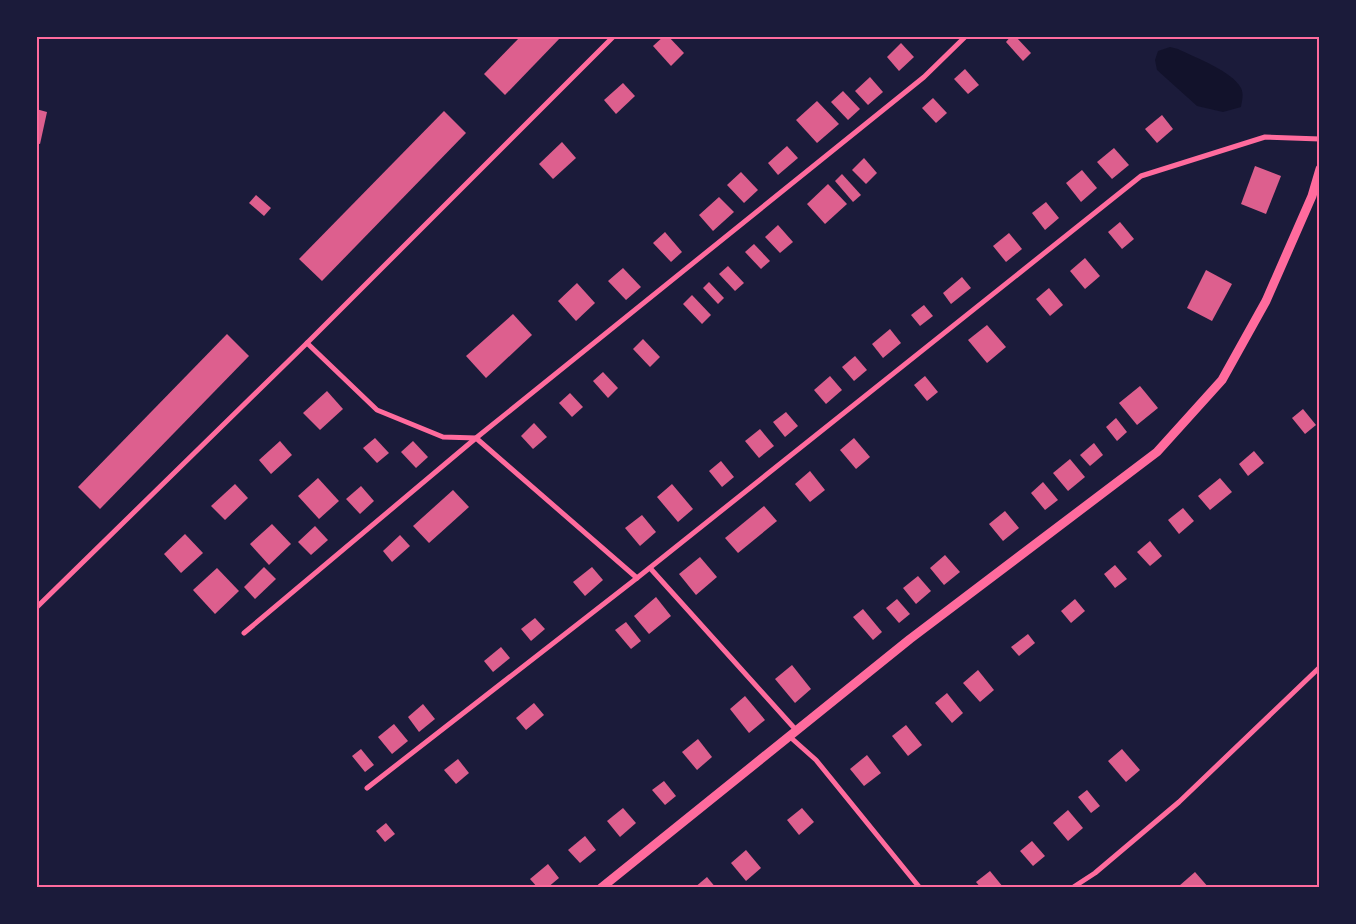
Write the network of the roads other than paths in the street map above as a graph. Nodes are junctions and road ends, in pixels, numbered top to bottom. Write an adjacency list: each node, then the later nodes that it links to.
1 (614, 36): 5 (street)
2 (966, 36): 6 (street)
3 (1320, 139): 7 (street)
4 (1320, 169): 12 (street)
5 (307, 343): 6 (street); 9 (street)
6 (476, 438): 8 (street); 10 (street)
7 (650, 568): 8 (street); 12 (street)
8 (637, 578): 13 (street)
9 (36, 608)
10 (244, 633)
11 (1320, 667): 16 (street)
12 (793, 733): 14 (street); 15 (street)
13 (367, 788)
14 (601, 888)
15 (920, 888)
16 (1072, 888)

